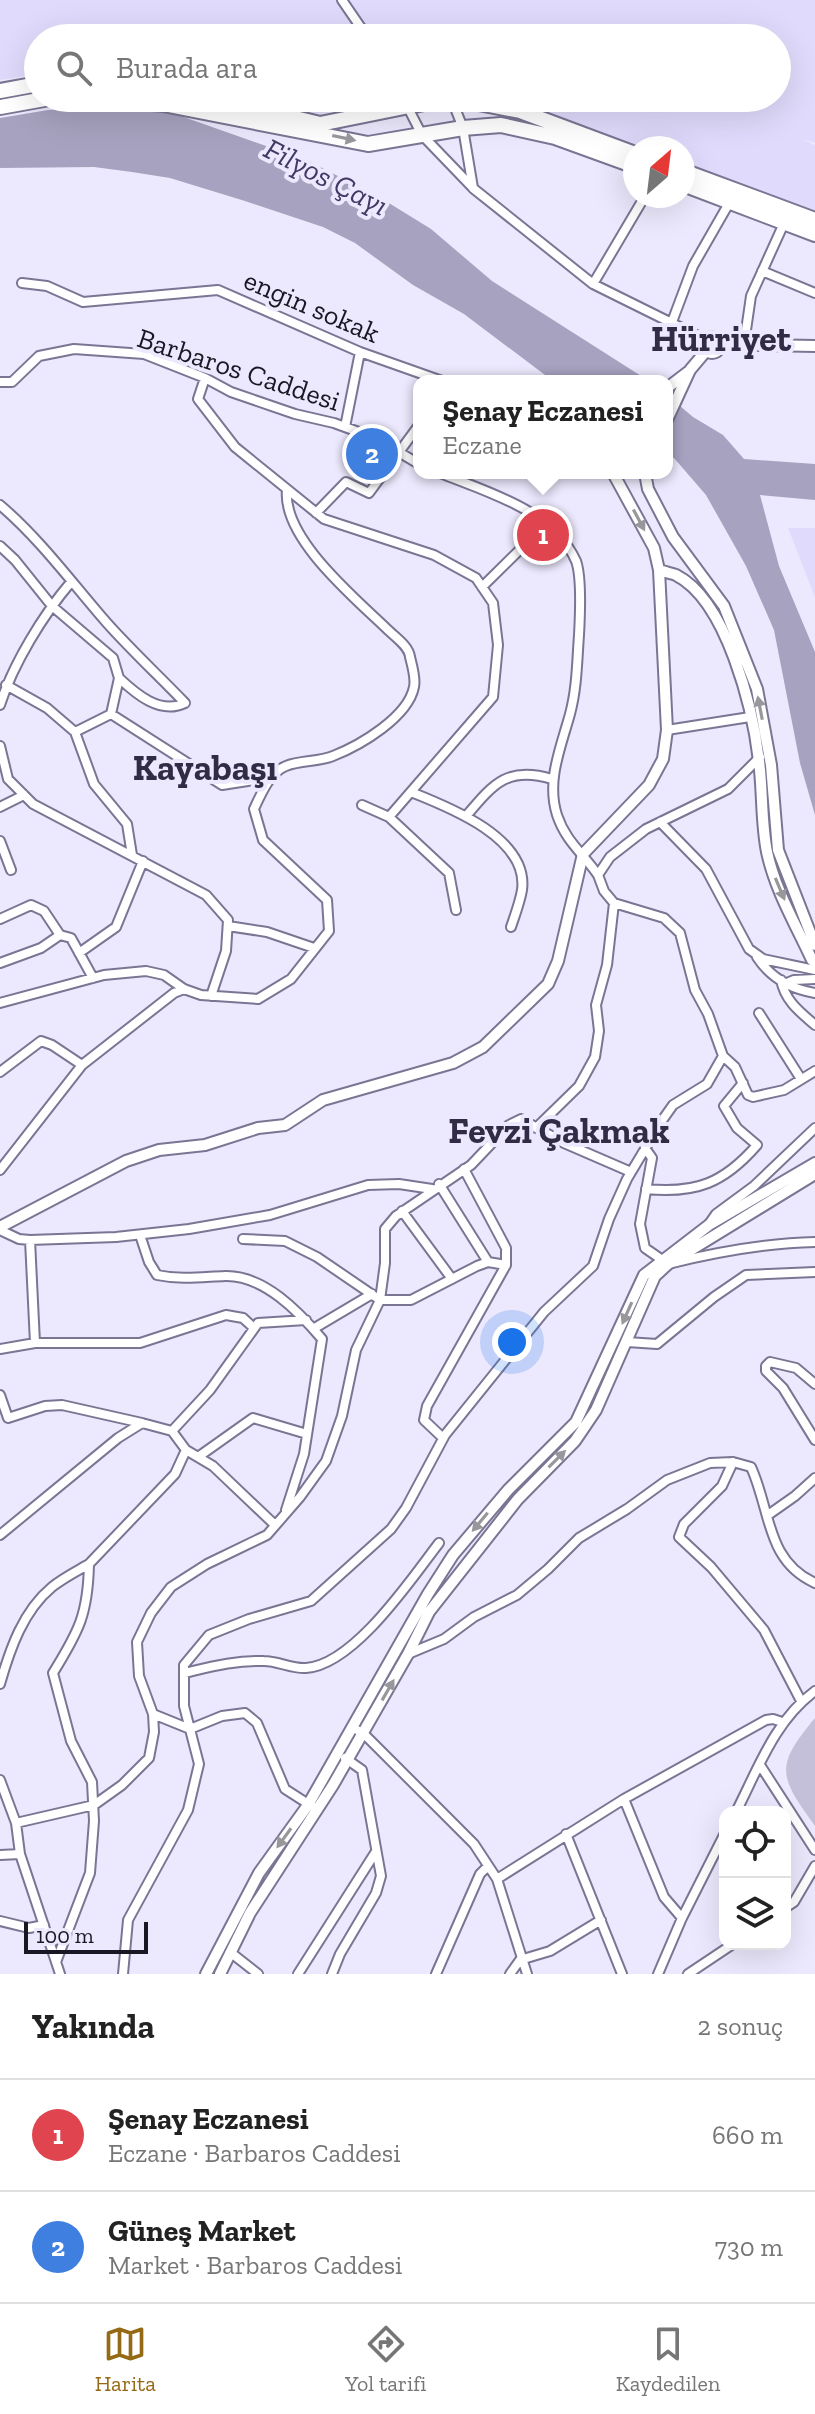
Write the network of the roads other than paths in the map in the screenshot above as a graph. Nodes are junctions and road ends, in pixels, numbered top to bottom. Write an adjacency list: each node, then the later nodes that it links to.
1 (342, 0): 2 (street)
2 (360, 24)
3 (24, 87): 4 (highway)
4 (0, 91)
5 (24, 103): 6 (highway)
6 (0, 107)
7 (204, 112): 14 (highway, one-way to 14)
8 (270, 112): 9 (highway)
9 (369, 112)
10 (410, 112): 14 (street)
11 (457, 112): 13 (street)
12 (523, 112): 15 (highway)
13 (463, 128): 14 (highway); 16 (highway); 19 (street)
14 (422, 135): 19 (street)
15 (623, 150)
16 (623, 162)
17 (695, 177): 20 (highway)
18 (695, 187): 20 (highway)
19 (474, 189): 27 (street)
20 (733, 196): 22 (highway); 29 (street)
21 (638, 208): 27 (street)
22 (787, 216): 23 (highway); 24 (highway); 25 (street)
23 (815, 220)
24 (815, 234)
25 (762, 271): 28 (street); 30 (street)
26 (22, 283): 33 (street, engin sokak)
27 (593, 284): 29 (street)
28 (815, 293)
29 (672, 322): 31 (street)
30 (744, 344): 31 (street); 32 (street)
31 (706, 346): 34 (street)
32 (815, 346)
33 (360, 352): 35 (street, engin sokak); 40 (street)
34 (690, 370): 38 (street); 39 (street)
35 (425, 375)
36 (205, 378): 37 (street, Barbaros Caddesi); 40 (street, Barbaros Caddesi); 47 (street)
37 (0, 382)
38 (673, 383)
39 (673, 408)
40 (345, 427): 42 (street, Barbaros Caddesi)
41 (413, 434): 42 (street)
42 (400, 453): 43 (street, Barbaros Caddesi); 49 (street)
43 (413, 461)
44 (454, 479): 50 (street)
45 (616, 479): 53 (street, one-way to 53)
46 (646, 479): 51 (street)
47 (287, 490): 49 (street); 72 (street)
48 (0, 505): 57 (street)
49 (316, 513): 58 (street)
50 (545, 525): 58 (street); 71 (street)
51 (673, 537): 53 (street); 54 (street)
52 (0, 546): 59 (street)
53 (654, 548): 55 (street)
54 (693, 563): 56 (street); 70 (street, one-way to 54)
55 (659, 570): 56 (street); 67 (street)
56 (677, 576): 66 (street)
57 (71, 582): 59 (street); 60 (street)
58 (482, 587): 73 (street)
59 (52, 606): 61 (street); 63 (street)
60 (128, 645): 61 (street); 62 (street)
61 (113, 658): 62 (street)
62 (119, 678): 65 (street)
63 (6, 685): 64 (street); 68 (street)
64 (0, 705)
65 (111, 714): 68 (street); 72 (street)
66 (750, 717): 67 (street); 70 (street)
67 (667, 730): 81 (street)
68 (75, 732): 82 (street)
69 (0, 746): 74 (street)
70 (764, 756): 79 (street); 92 (street); 96 (street, one-way to 96)
71 (552, 779): 77 (street); 81 (street)
72 (265, 786): 93 (street)
73 (411, 792): 77 (street); 78 (street)
74 (24, 795): 76 (street); 82 (street)
75 (362, 805): 78 (street)
76 (0, 807)
77 (467, 815): 90 (street)
78 (389, 817): 87 (street)
79 (660, 822): 85 (street); 95 (street)
80 (0, 841): 84 (street)
81 (583, 854): 85 (street); 126 (street)
82 (132, 855): 83 (street)
83 (143, 861): 89 (street); 94 (street)
84 (11, 870)
85 (598, 875): 86 (street)
86 (614, 903): 108 (street); 114 (street)
87 (456, 910)
88 (0, 919): 91 (street)
89 (228, 926): 93 (street); 104 (street)
90 (511, 927)
91 (60, 935): 94 (street); 97 (street)
92 (815, 945)
93 (314, 948): 104 (street)
94 (79, 953): 99 (street)
95 (755, 954): 98 (street); 101 (street)
96 (815, 962)
97 (0, 963)
98 (815, 970)
99 (93, 978): 102 (street); 105 (street)
100 (815, 979): 101 (street)
101 (784, 981): 103 (street); 107 (street)
102 (184, 989): 104 (street); 109 (street)
103 (815, 993)
104 (211, 996)
105 (0, 1003)
106 (759, 1013): 111 (street)
107 (815, 1025)
108 (723, 1056): 112 (street); 116 (street)
109 (82, 1065): 110 (street); 119 (street)
110 (0, 1072)
111 (808, 1075): 112 (street); 113 (street)
112 (743, 1083): 123 (street)
113 (815, 1084)
114 (536, 1128): 118 (street); 120 (street)
115 (815, 1128): 125 (street)
116 (645, 1148): 120 (street); 123 (street)
117 (815, 1163): 125 (street)
118 (464, 1169): 122 (street); 133 (street)
119 (0, 1170)
120 (631, 1172): 148 (street)
121 (815, 1174): 132 (street)
122 (436, 1187): 124 (street); 127 (street); 131 (street)
123 (646, 1189): 132 (street)
124 (402, 1211): 135 (street); 136 (street)
125 (709, 1225): 132 (street)
126 (0, 1228): 129 (street)
127 (140, 1235): 129 (street); 137 (street)
128 (243, 1239): 136 (street)
129 (30, 1240): 141 (street)
130 (815, 1242): 132 (street)
131 (488, 1262): 133 (street); 135 (street)
132 (665, 1262): 140 (street); 169 (street, one-way to 169)
133 (506, 1265): 148 (street)
134 (815, 1272): 140 (street)
135 (452, 1279): 136 (street)
136 (376, 1297): 139 (street); 154 (street)
137 (306, 1320): 138 (street); 139 (street)
138 (254, 1328): 141 (street); 146 (street)
139 (313, 1329): 147 (street)
140 (627, 1342): 161 (street, one-way to 140)
141 (35, 1343): 142 (street)
142 (0, 1349)
143 (815, 1384): 149 (street)
144 (0, 1395): 145 (street)
145 (142, 1423): 146 (street); 157 (street)
146 (172, 1431): 150 (street)
147 (307, 1434): 151 (street); 154 (street)
148 (443, 1438): 162 (street)
149 (815, 1440)
150 (186, 1450): 151 (street); 159 (street)
151 (198, 1457): 156 (street)
152 (733, 1462): 155 (street); 161 (street); 165 (street)
153 (815, 1478): 155 (street)
154 (285, 1514): 156 (street)
155 (768, 1515): 160 (street)
156 (275, 1525): 166 (street)
157 (0, 1535)
158 (439, 1543): 162 (street)
159 (89, 1564): 163 (street); 174 (street)
160 (815, 1583)
161 (408, 1654): 169 (street, one-way to 161)
162 (184, 1673): 168 (street)
163 (0, 1684)
164 (815, 1691): 165 (street)
165 (801, 1701): 167 (street)
166 (153, 1714): 168 (street); 174 (street)
167 (782, 1722): 171 (street); 173 (street)
168 (190, 1729): 176 (street); 198 (street)
169 (358, 1730): 170 (street); 184 (street)
170 (343, 1757): 176 (street); 181 (street)
171 (760, 1765): 175 (street); 180 (street)
172 (0, 1780): 177 (street)
173 (624, 1799): 178 (street); 188 (street)
174 (94, 1805): 177 (street); 195 (street)
175 (739, 1806)
176 (312, 1807): 193 (street); 199 (street, one-way to 199)
177 (16, 1823): 182 (street)
178 (566, 1834): 186 (street); 189 (street)
179 (719, 1845): 188 (street)
180 (815, 1850)
181 (376, 1853): 196 (street); 202 (street)
182 (20, 1854): 183 (street); 191 (street)
183 (0, 1855)
184 (488, 1866): 186 (street); 204 (street)
185 (815, 1866): 187 (street)
186 (497, 1879): 194 (street)
187 (791, 1904)
188 (682, 1918): 208 (street)
189 (601, 1920): 194 (street); 207 (street)
190 (0, 1921): 191 (street)
191 (44, 1925): 195 (street)
192 (724, 1950): 209 (street)
193 (230, 1952): 200 (street); 201 (street)
194 (522, 1959): 205 (street); 206 (street)
195 (56, 1962): 197 (street)
196 (333, 1972): 203 (street)
197 (60, 1974)
198 (123, 1974)
199 (206, 1974)
200 (220, 1974)
201 (258, 1974)
202 (298, 1974)
203 (345, 1974)
204 (436, 1974)
205 (510, 1974)
206 (527, 1974)
207 (622, 1974)
208 (658, 1974)
209 (688, 1974)

